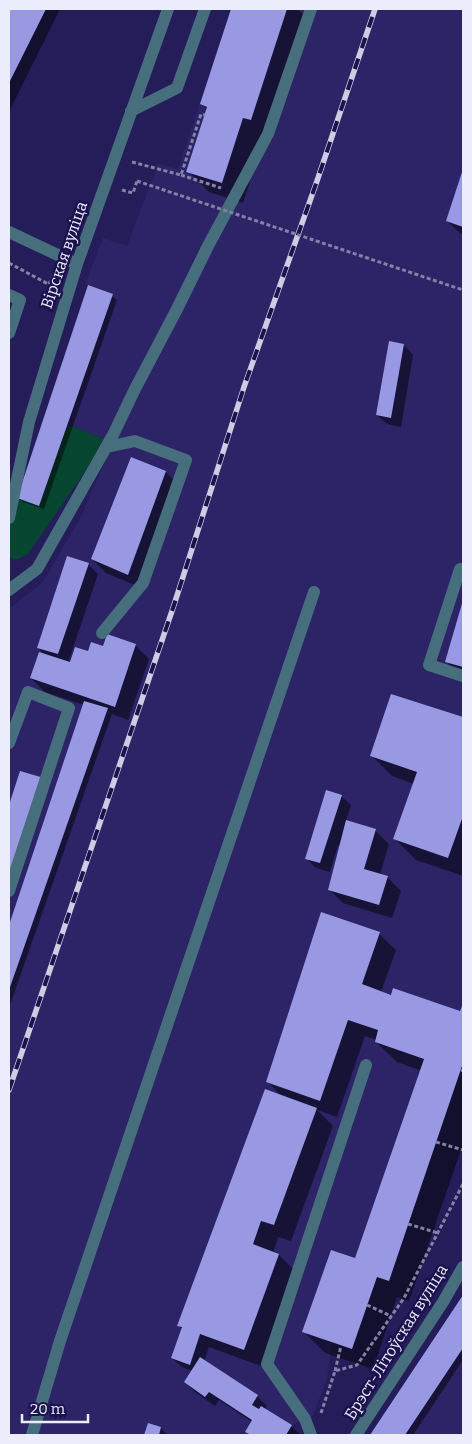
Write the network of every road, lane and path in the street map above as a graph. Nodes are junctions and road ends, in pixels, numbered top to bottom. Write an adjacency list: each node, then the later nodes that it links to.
1 (168, 9): 4 (street, Вірская вуліца)
2 (205, 9): 4 (street)
3 (311, 9): 17 (street)
4 (131, 111): 12 (street, Вірская вуліца)
5 (205, 115): 7 (path)
6 (127, 160): 7 (path)
7 (181, 175): 8 (path)
8 (207, 184)
9 (122, 190): 13 (path, bridge)
10 (9, 232): 12 (street)
11 (9, 263): 14 (path)
12 (77, 264): 14 (street, Вірская вуліца)
13 (463, 290)
14 (68, 292): 18 (street, Вірская вуліца)
15 (9, 295): 16 (street)
16 (9, 333)
17 (107, 447): 20 (street); 22 (street)
18 (9, 518)
19 (463, 570): 23 (street)
20 (9, 590)
21 (314, 592): 38 (street)
22 (102, 634)
23 (463, 676)
24 (9, 743): 25 (street)
25 (9, 891)
26 (366, 1065): 37 (street)
27 (436, 1142): 28 (path)
28 (463, 1150)
29 (463, 1184): 31 (path)
30 (408, 1224): 31 (path)
31 (438, 1233): 34 (path)
32 (463, 1267): 39 (street, Брэст-Літоўская вуліца)
33 (367, 1305): 34 (path)
34 (391, 1316): 36 (path)
35 (341, 1346): 36 (path)
36 (335, 1371): 37 (path)
37 (309, 1430)
38 (32, 1435)
39 (356, 1435)

